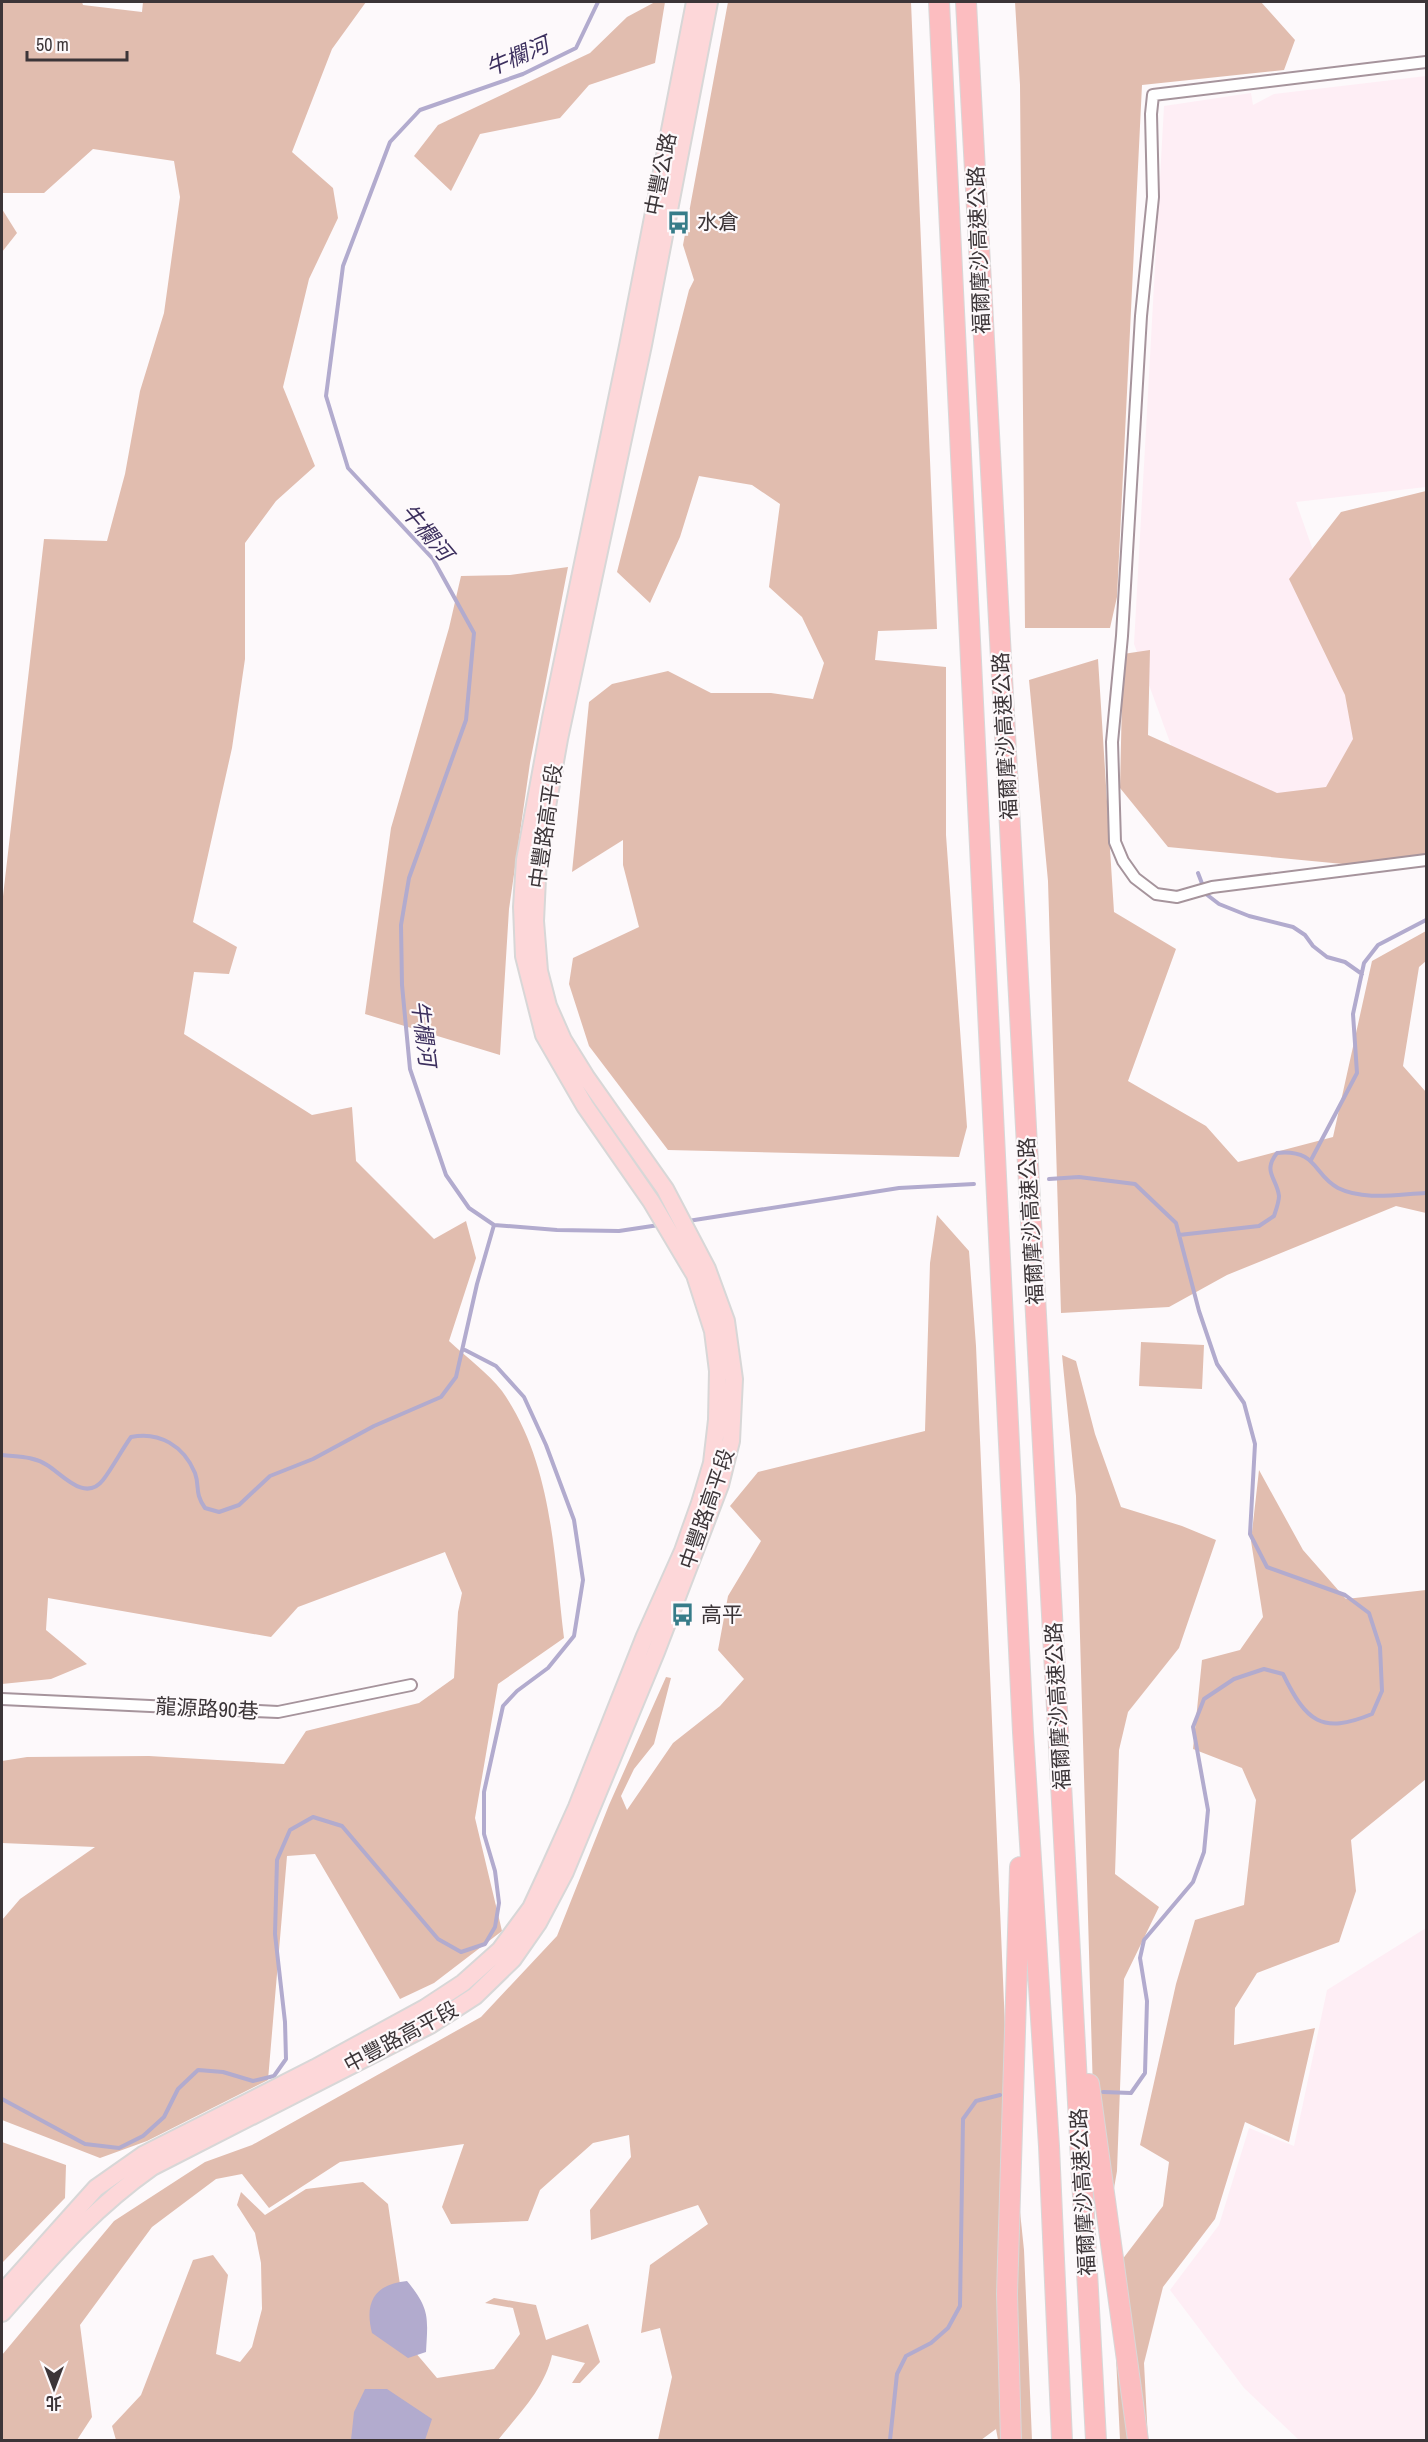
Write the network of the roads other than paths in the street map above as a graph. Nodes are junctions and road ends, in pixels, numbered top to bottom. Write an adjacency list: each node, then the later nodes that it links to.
1 (695, 2): 6 (main road, 中豐公路)
2 (709, 2): 6 (main road, 中豐公路)
3 (939, 2): 12 (highway, 福爾摩沙高速公路)
4 (966, 2): 13 (highway, 福爾摩沙高速公路)
5 (1426, 62): 7 (street)
6 (636, 346): 8 (main road, 中豐路高平段)
7 (1426, 860)
8 (530, 949): 9 (main road, 中豐路高平段); 9 (main road, 中豐路高平段)
9 (701, 1272): 14 (main road, 中豐路高平段)
10 (411, 1685): 11 (street, 龍源路90巷)
11 (2, 1700)
12 (1023, 1732): 17 (highway); 18 (highway, 福爾摩沙高速公路)
13 (1072, 1963): 19 (highway, 福爾摩沙高速公路); 20 (highway)
14 (350, 2057): 15 (main road, 中豐路高平段); 16 (main road, 中豐路高平段)
15 (2, 2293)
16 (2, 2313)
17 (1011, 2440)
18 (1062, 2440)
19 (1096, 2440)
20 (1138, 2440)

